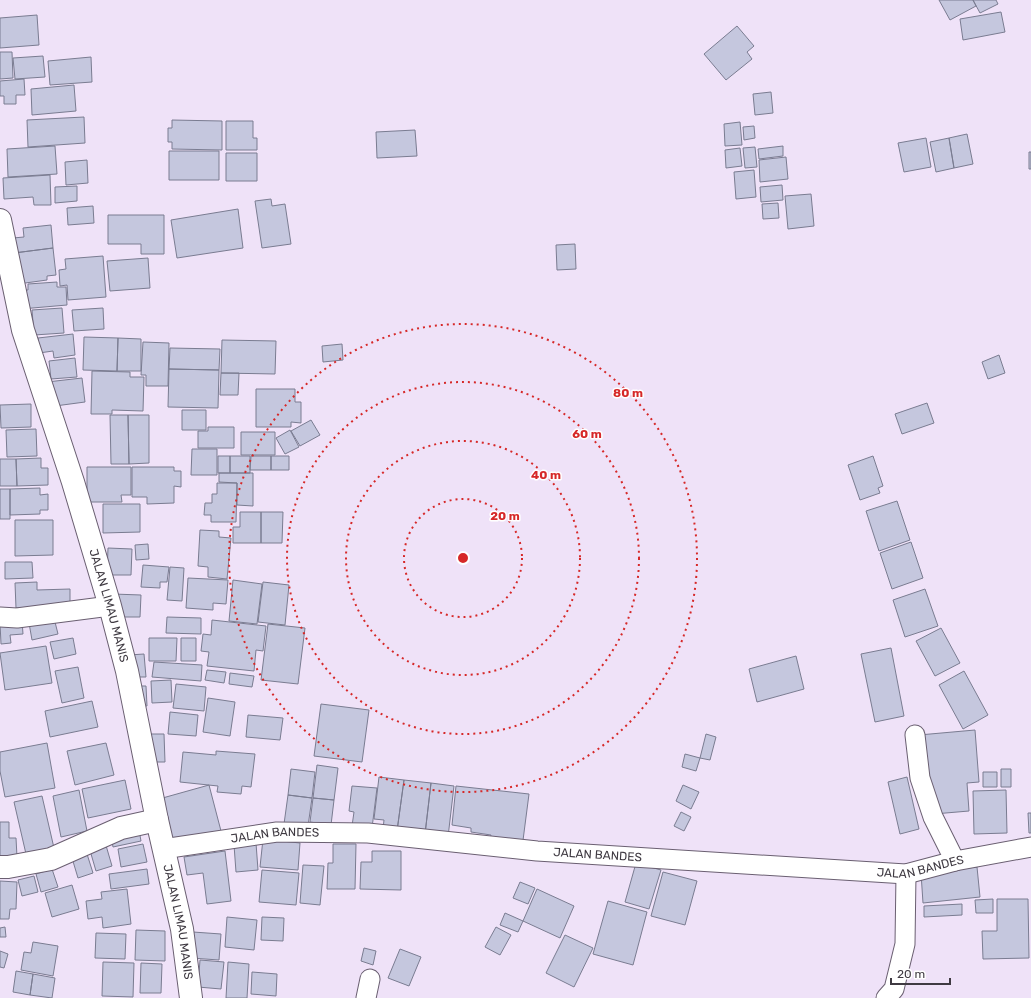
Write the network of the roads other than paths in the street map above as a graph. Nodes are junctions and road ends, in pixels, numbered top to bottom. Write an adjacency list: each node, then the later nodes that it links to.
1 (0, 220): 2 (street, JALAN LIMAU MANIS)
2 (110, 606): 3 (street); 5 (street, JALAN LIMAU MANIS)
3 (0, 617)
4 (915, 735): 8 (street)
5 (157, 820): 7 (street, JALAN LIMAU MANIS); 9 (street)
6 (1031, 847): 8 (street, JALAN BANDES)
7 (163, 849): 10 (street, JALAN BANDES); 12 (street, JALAN LIMAU MANIS)
8 (955, 861): 10 (street, JALAN BANDES)
9 (0, 867)
10 (906, 874): 14 (street)
11 (370, 980): 13 (street)
12 (191, 998)
13 (366, 998)
14 (886, 998)

